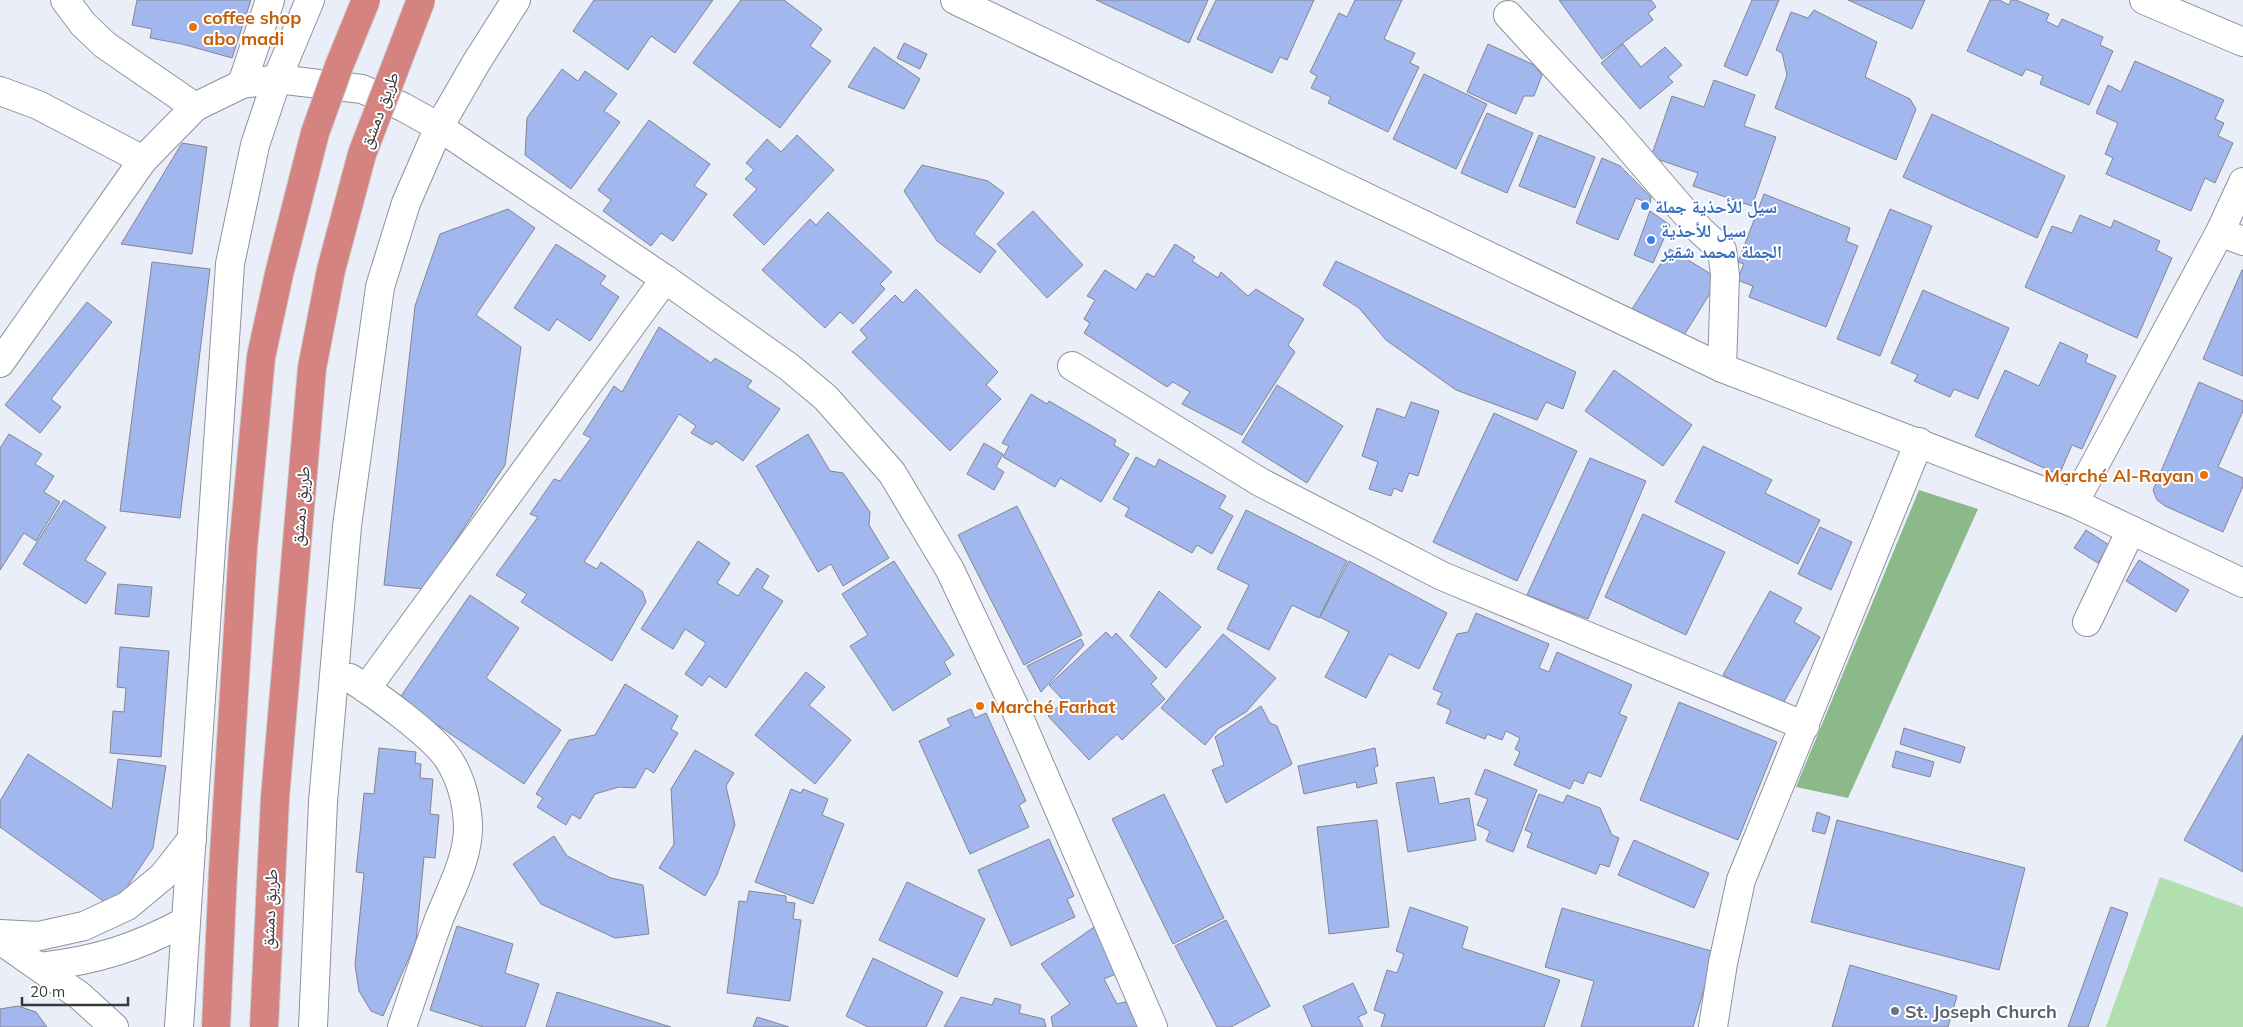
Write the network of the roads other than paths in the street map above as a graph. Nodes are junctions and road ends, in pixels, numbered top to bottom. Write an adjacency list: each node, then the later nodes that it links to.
1 (65, 0): 14 (street)
2 (270, 0): 12 (street)
3 (310, 0): 11 (street)
4 (366, 0): 39 (highway, bridge)
5 (421, 0): 40 (highway, طريق دمشق, bridge)
6 (516, 0): 15 (street)
7 (955, 0): 22 (street)
8 (2144, 0): 10 (street)
9 (1508, 15): 22 (street)
10 (2243, 42)
11 (277, 79): 12 (street); 15 (street); 31 (street)
12 (242, 84): 14 (street)
13 (0, 91): 16 (street)
14 (195, 107): 16 (street)
15 (439, 127): 19 (street); 28 (street)
16 (143, 160): 20 (street)
17 (2243, 182): 18 (street)
18 (2232, 236): 24 (street)
19 (665, 280): 29 (street); 42 (street)
20 (0, 363)
21 (1072, 366): 30 (street)
22 (1722, 368): 23 (street)
23 (1919, 442): 24 (street); 30 (street)
24 (2074, 503): 25 (street)
25 (2131, 530): 26 (street); 27 (street)
26 (2243, 582)
27 (2087, 622)
28 (336, 670): 29 (street); 36 (street)
29 (366, 689): 41 (street)
30 (1806, 726): 43 (street)
31 (192, 839): 32 (street); 33 (street)
32 (186, 921): 35 (street); 38 (street)
33 (0, 934)
34 (0, 940): 35 (street)
35 (40, 968): 37 (street)
36 (319, 1020)
37 (114, 1027)
38 (180, 1027)
39 (216, 1027)
40 (264, 1027)
41 (402, 1027)
42 (1153, 1027)
43 (1713, 1027)

